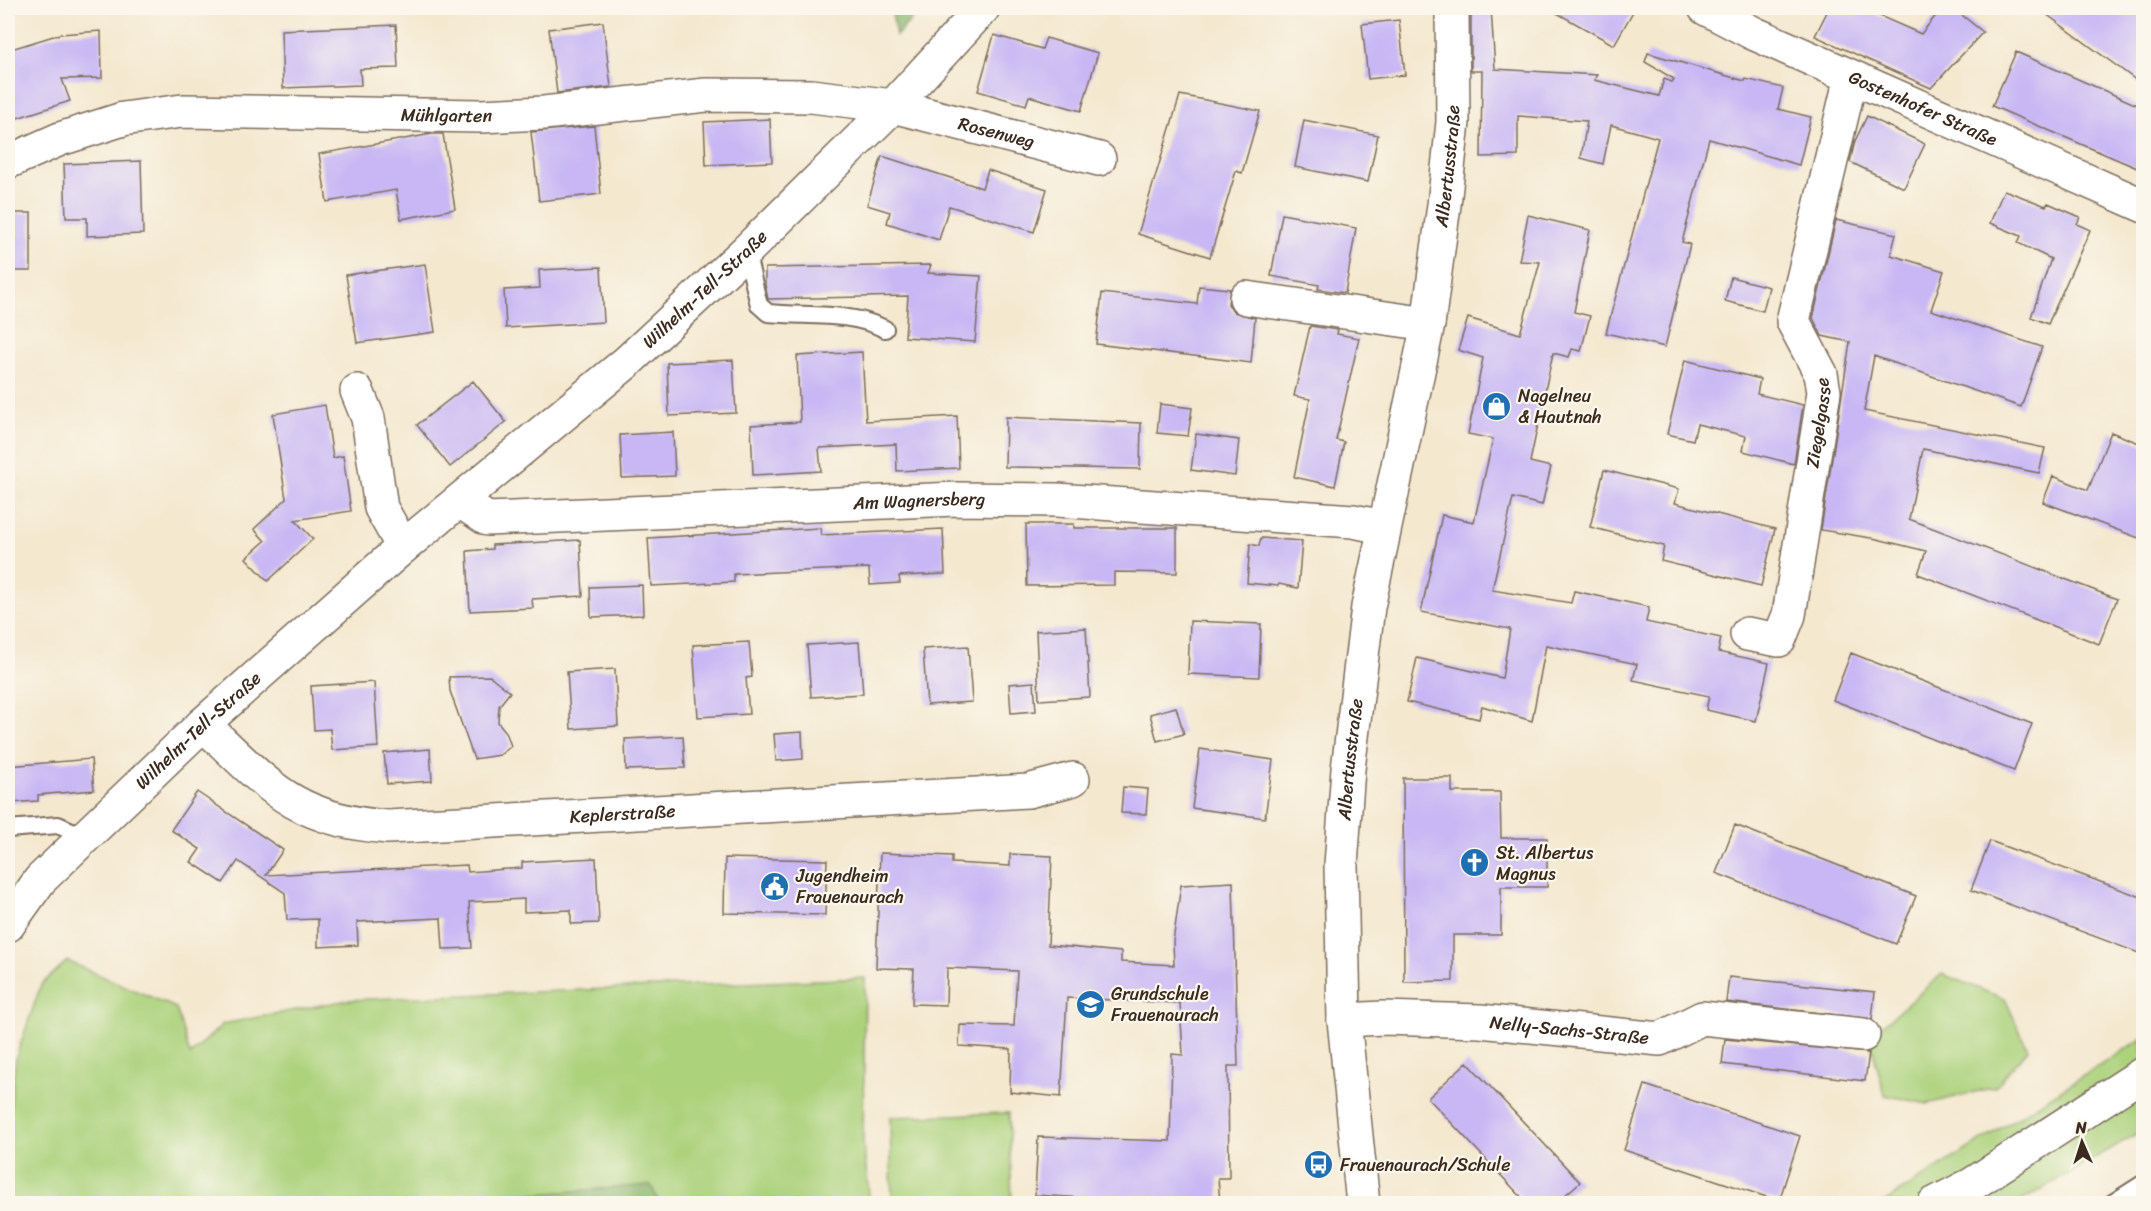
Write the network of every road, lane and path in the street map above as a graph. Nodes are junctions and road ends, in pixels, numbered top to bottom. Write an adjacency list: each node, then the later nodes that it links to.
1 (984, 8): 5 (street, Wilhelm-Tell-Straße)
2 (1452, 8): 11 (street, Albertusstraße)
3 (1705, 8): 4 (street, Gostenhofer Straße)
4 (1851, 77): 8 (street, Gostenhofer Straße); 17 (street, Ziegelgasse)
5 (893, 106): 6 (street, Rosenweg); 7 (street, Mühlgarten); 9 (street, Wilhelm-Tell-Straße)
6 (1099, 159)
7 (8, 162)
8 (2144, 206)
9 (746, 251): 12 (lane); 14 (street, Wilhelm-Tell-Straße)
10 (1246, 298): 11 (street)
11 (1428, 324): 15 (street, Albertusstraße)
12 (885, 329)
13 (357, 391): 16 (street)
14 (460, 501): 15 (street, Am Wagnersberg); 16 (street, Wilhelm-Tell-Straße)
15 (1383, 527): 23 (street, Albertusstraße)
16 (403, 547): 18 (street, Wilhelm-Tell-Straße)
17 (1747, 634)
18 (202, 724): 19 (street, Keplerstraße); 21 (street, Wilhelm-Tell-Straße)
19 (1073, 779)
20 (8, 829): 21 (lane)
21 (83, 836): 22 (street, Wilhelm-Tell-Straße)
22 (8, 925)
23 (1344, 1020): 24 (street, Nelly-Sachs-Straße); 27 (street, Albertusstraße)
24 (1863, 1035)
25 (2144, 1073): 28 (street)
26 (2144, 1184): 29 (lane)
27 (1363, 1203)
28 (1934, 1203)
29 (2111, 1203)

